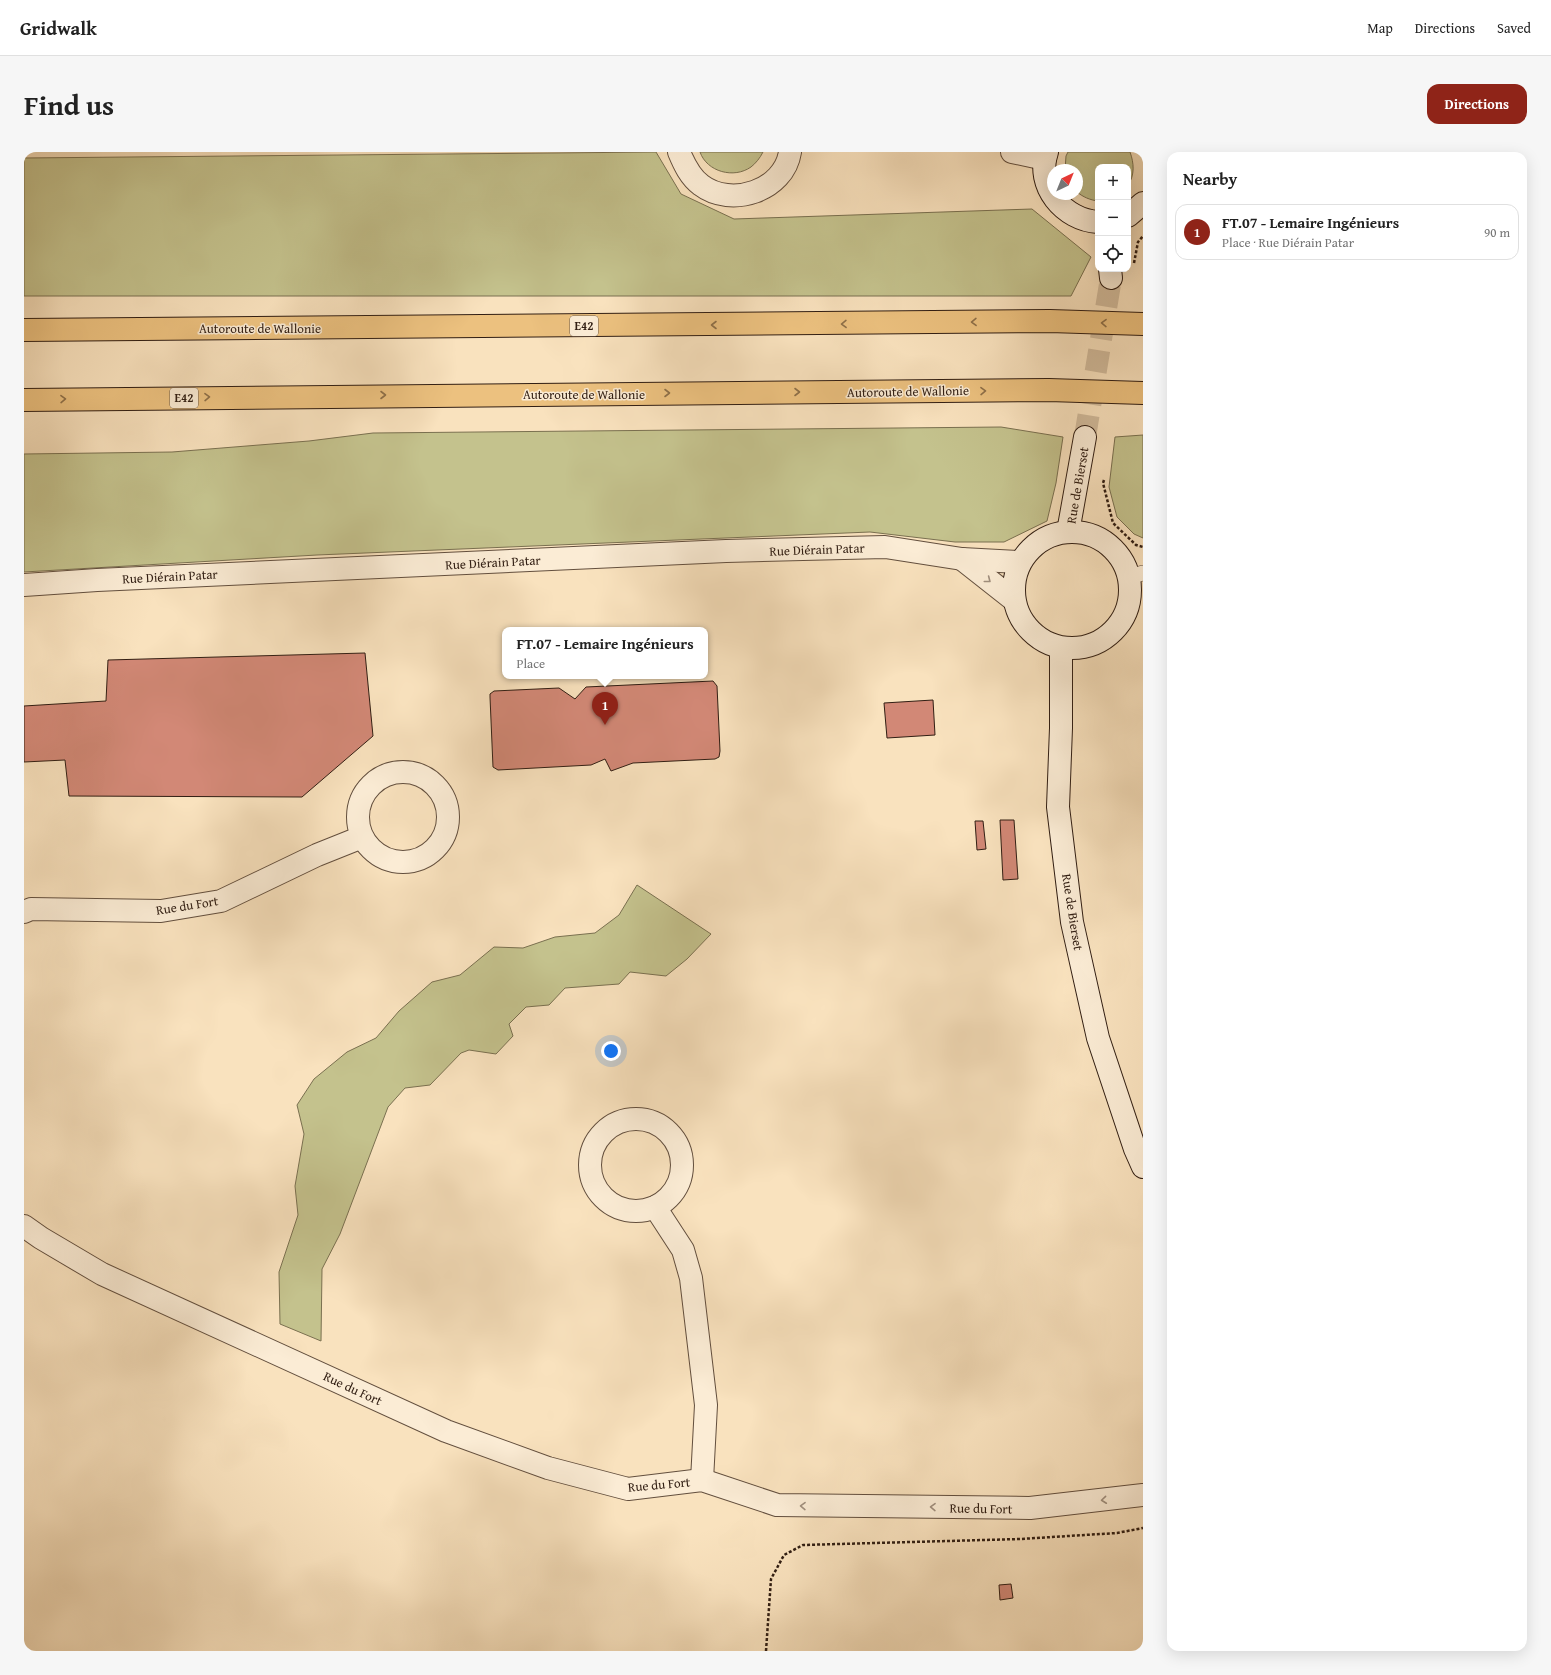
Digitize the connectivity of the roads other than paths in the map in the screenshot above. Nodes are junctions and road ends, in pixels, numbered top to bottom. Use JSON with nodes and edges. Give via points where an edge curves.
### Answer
{"nodes":[{"id":1,"x":679,"y":152,"type":"edge"},
{"id":2,"x":790,"y":152,"type":"edge"},
{"id":3,"x":1012,"y":152,"type":"edge"},
{"id":4,"x":1046,"y":155,"type":"edge"},
{"id":5,"x":1143,"y":203,"type":"edge"},
{"id":6,"x":1131,"y":213,"type":"edge"},
{"id":7,"x":1095,"y":222,"type":"edge"},
{"id":8,"x":1143,"y":324,"type":"edge"},
{"id":9,"x":24,"y":330,"type":"edge"},
{"id":10,"x":1143,"y":393,"type":"edge"},
{"id":11,"x":24,"y":400,"type":"edge"},
{"id":12,"x":1085,"y":437,"type":"tunnel mouth"},
{"id":13,"x":1068,"y":532,"type":"junction"},
{"id":14,"x":962,"y":560,"type":"junction"},
{"id":15,"x":1020,"y":562,"type":"junction"},
{"id":16,"x":1136,"y":575,"type":"edge"},
{"id":17,"x":24,"y":585,"type":"edge"},
{"id":18,"x":1014,"y":600,"type":"junction"},
{"id":19,"x":1061,"y":648,"type":"junction"},
{"id":20,"x":362,"y":837,"type":"junction"},
{"id":21,"x":24,"y":912,"type":"edge"},
{"id":22,"x":1143,"y":1167,"type":"edge"},
{"id":23,"x":655,"y":1207,"type":"junction"},
{"id":24,"x":24,"y":1226,"type":"edge"},
{"id":25,"x":702,"y":1480,"type":"junction"},
{"id":26,"x":1143,"y":1495,"type":"edge"}],
"edges":[{"from":1,"to":2,"type":"street","via":[[687,170],[701,185],[720,194],[741,196],[762,189],[778,176]]},
{"from":3,"to":4,"type":"street"},
{"from":4,"to":7,"type":"street","via":[[1046,179],[1054,198],[1068,213],[1087,222]]},
{"from":5,"to":6,"type":"street"},
{"from":8,"to":9,"type":"highway","name":"Autoroute de Wallonie","number":"E42","one_way":true,"via":[[1050,321]]},
{"from":11,"to":10,"type":"highway","name":"Autoroute de Wallonie","number":"E42","one_way":true,"via":[[1041,390]]},
{"from":12,"to":13,"type":"street","name":"Rue de Bierset"},
{"from":13,"to":15,"type":"street","name":"Rue de Bierset","via":[[1048,537],[1031,548]]},
{"from":13,"to":16,"type":"street","name":"Rue de Bierset","via":[[1088,534],[1106,544]]},
{"from":14,"to":15,"type":"street","name":"Rue Diérain Patar"},
{"from":14,"to":17,"type":"street","name":"Rue Diérain Patar","via":[[885,547],[734,551]]},
{"from":14,"to":18,"type":"street","name":"Rue Diérain Patar","one_way":true},
{"from":15,"to":18,"type":"street","name":"Rue de Bierset","via":[[1014,582]]},
{"from":16,"to":19,"type":"street","name":"Rue de Bierset","via":[[1121,622],[1105,638],[1084,648]]},
{"from":18,"to":19,"type":"street","name":"Rue de Bierset","via":[[1020,617],[1030,631],[1044,642]]},
{"from":19,"to":22,"type":"street","name":"Rue de Bierset","via":[[1058,807],[1072,922],[1098,1038]]},
{"from":20,"to":20,"type":"street","via":[[373,852],[390,861],[409,862],[427,856],[440,843],[448,825],[447,806],[439,789],[425,777],[406,772],[388,774],[371,784],[361,799],[357,818]]},
{"from":20,"to":21,"type":"street","name":"Rue du Fort","via":[[317,855],[221,901],[161,911],[31,909]]},
{"from":23,"to":23,"type":"street","via":[[671,1195],[680,1178],[682,1159],[676,1141],[662,1127],[644,1119],[625,1120],[608,1128],[595,1143],[590,1161],[592,1180],[602,1196],[617,1208],[636,1211]]},
{"from":23,"to":25,"type":"street","name":"Rue du Fort","via":[[683,1250],[691,1278],[706,1405]]},
{"from":24,"to":25,"type":"street","name":"Rue du Fort","via":[[102,1274],[446,1431],[548,1468],[628,1489]]},
{"from":26,"to":25,"type":"street","name":"Rue du Fort","one_way":true,"via":[[1030,1508],[777,1505]]}]}
